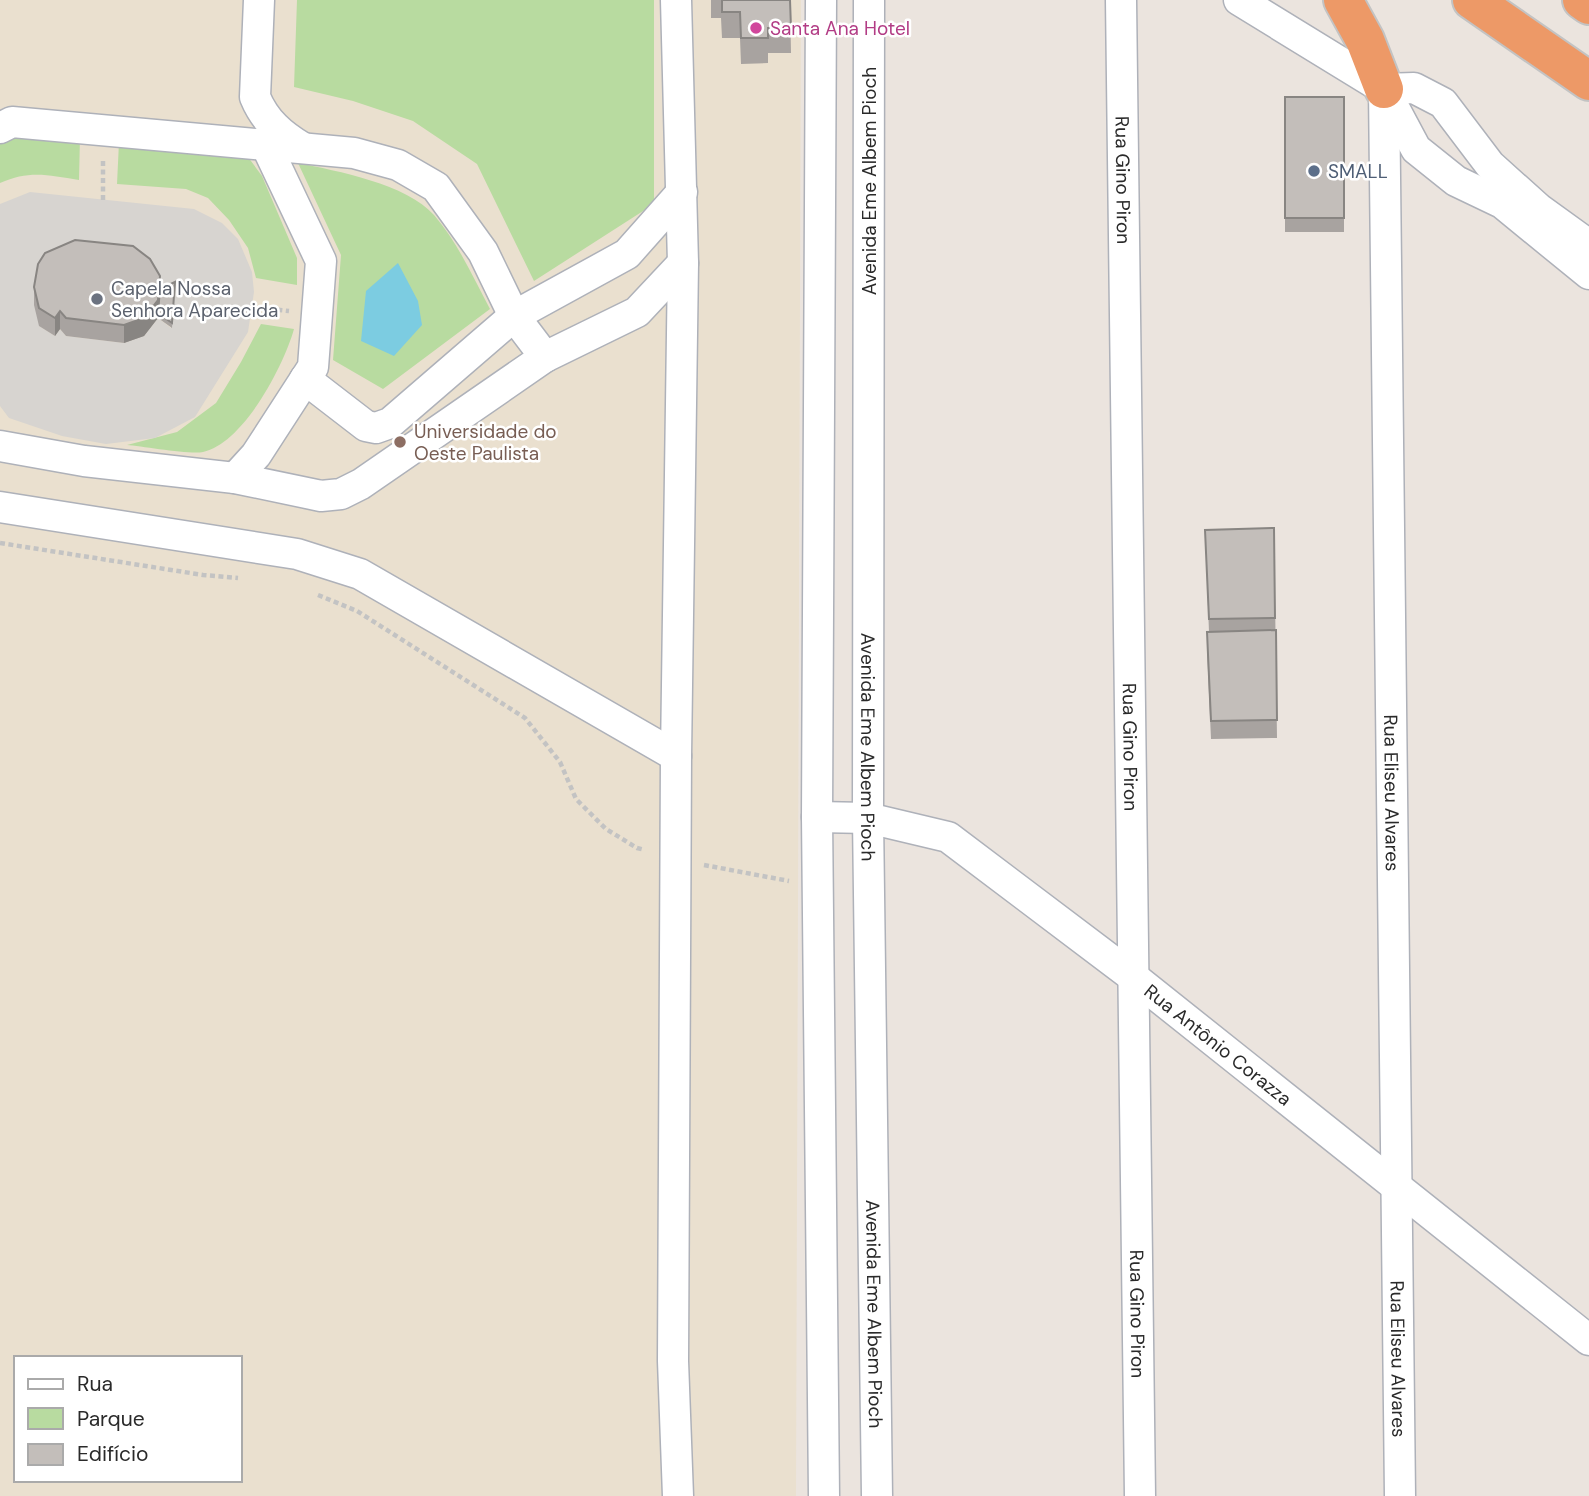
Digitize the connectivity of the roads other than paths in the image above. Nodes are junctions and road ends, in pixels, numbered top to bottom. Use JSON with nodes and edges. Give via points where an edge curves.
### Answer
{"nodes":[{"id":1,"x":259,"y":0,"type":"edge"},
{"id":2,"x":676,"y":0,"type":"edge"},
{"id":3,"x":821,"y":0,"type":"edge"},
{"id":4,"x":869,"y":0,"type":"edge"},
{"id":5,"x":1121,"y":0,"type":"edge"},
{"id":6,"x":1239,"y":0,"type":"edge"},
{"id":7,"x":1343,"y":0,"type":"edge"},
{"id":8,"x":1472,"y":0,"type":"edge"},
{"id":9,"x":1582,"y":0,"type":"edge"},
{"id":10,"x":1589,"y":5,"type":"edge"},
{"id":11,"x":1589,"y":81,"type":"edge"},
{"id":12,"x":1384,"y":89,"type":"junction"},
{"id":13,"x":0,"y":128,"type":"edge"},
{"id":14,"x":266,"y":145,"type":"junction"},
{"id":15,"x":303,"y":148,"type":"junction"},
{"id":16,"x":682,"y":192,"type":"junction"},
{"id":17,"x":1589,"y":245,"type":"edge"},
{"id":18,"x":683,"y":263,"type":"junction"},
{"id":19,"x":1589,"y":274,"type":"edge"},
{"id":20,"x":514,"y":316,"type":"junction"},
{"id":21,"x":545,"y":358,"type":"junction"},
{"id":22,"x":305,"y":379,"type":"junction"},
{"id":23,"x":0,"y":446,"type":"edge"},
{"id":24,"x":235,"y":478,"type":"junction"},
{"id":25,"x":0,"y":507,"type":"edge"},
{"id":26,"x":676,"y":756,"type":"junction"},
{"id":27,"x":817,"y":817,"type":"junction"},
{"id":28,"x":868,"y":818,"type":"junction"},
{"id":29,"x":1132,"y":976,"type":"junction"},
{"id":30,"x":1397,"y":1185,"type":"junction"},
{"id":31,"x":1589,"y":1340,"type":"edge"},
{"id":32,"x":678,"y":1496,"type":"edge"},
{"id":33,"x":824,"y":1496,"type":"edge"},
{"id":34,"x":877,"y":1496,"type":"edge"},
{"id":35,"x":1140,"y":1496,"type":"edge"},
{"id":36,"x":1400,"y":1496,"type":"edge"}],
"edges":[{"from":1,"to":15,"type":"street","via":[[255,97],[271,125]]},
{"from":2,"to":16,"type":"street"},
{"from":3,"to":27,"type":"street"},
{"from":4,"to":28,"type":"street","name":"Avenida Eme Albem Pioch"},
{"from":5,"to":29,"type":"street","name":"Rua Gino Piron"},
{"from":6,"to":12,"type":"street"},
{"from":7,"to":12,"type":"highway"},
{"from":8,"to":11,"type":"highway"},
{"from":9,"to":10,"type":"highway"},
{"from":12,"to":17,"type":"street","via":[[1414,88],[1443,103],[1490,165]]},
{"from":12,"to":19,"type":"street","via":[[1416,149],[1456,181],[1502,203]]},
{"from":12,"to":30,"type":"street","name":"Rua Eliseu Alvares"},
{"from":13,"to":14,"type":"street","via":[[12,122]]},
{"from":14,"to":15,"type":"street"},
{"from":14,"to":22,"type":"street","via":[[321,261],[313,367]]},
{"from":15,"to":20,"type":"street","via":[[354,153],[398,165],[436,187],[483,252]]},
{"from":16,"to":18,"type":"street"},
{"from":16,"to":20,"type":"street","via":[[627,254]]},
{"from":18,"to":21,"type":"street","via":[[637,312]]},
{"from":18,"to":26,"type":"street"},
{"from":20,"to":21,"type":"street"},
{"from":20,"to":22,"type":"street","via":[[390,423],[376,428],[366,426]]},
{"from":21,"to":24,"type":"street","via":[[341,494],[321,496]]},
{"from":22,"to":24,"type":"street","via":[[256,455]]},
{"from":23,"to":24,"type":"street","via":[[84,461]]},
{"from":25,"to":26,"type":"street","via":[[297,555],[360,575]]},
{"from":26,"to":32,"type":"street","via":[[673,1361]]},
{"from":27,"to":28,"type":"street","name":"Rua Antônio Corazza"},
{"from":27,"to":33,"type":"street"},
{"from":28,"to":29,"type":"street","name":"Rua Antônio Corazza","via":[[948,836]]},
{"from":28,"to":34,"type":"street","name":"Avenida Eme Albem Pioch"},
{"from":29,"to":30,"type":"street","name":"Rua Antônio Corazza"},
{"from":29,"to":35,"type":"street","name":"Rua Gino Piron"},
{"from":30,"to":31,"type":"street","name":"Rua Antônio Corazza"},
{"from":30,"to":36,"type":"street","name":"Rua Eliseu Alvares"}]}
